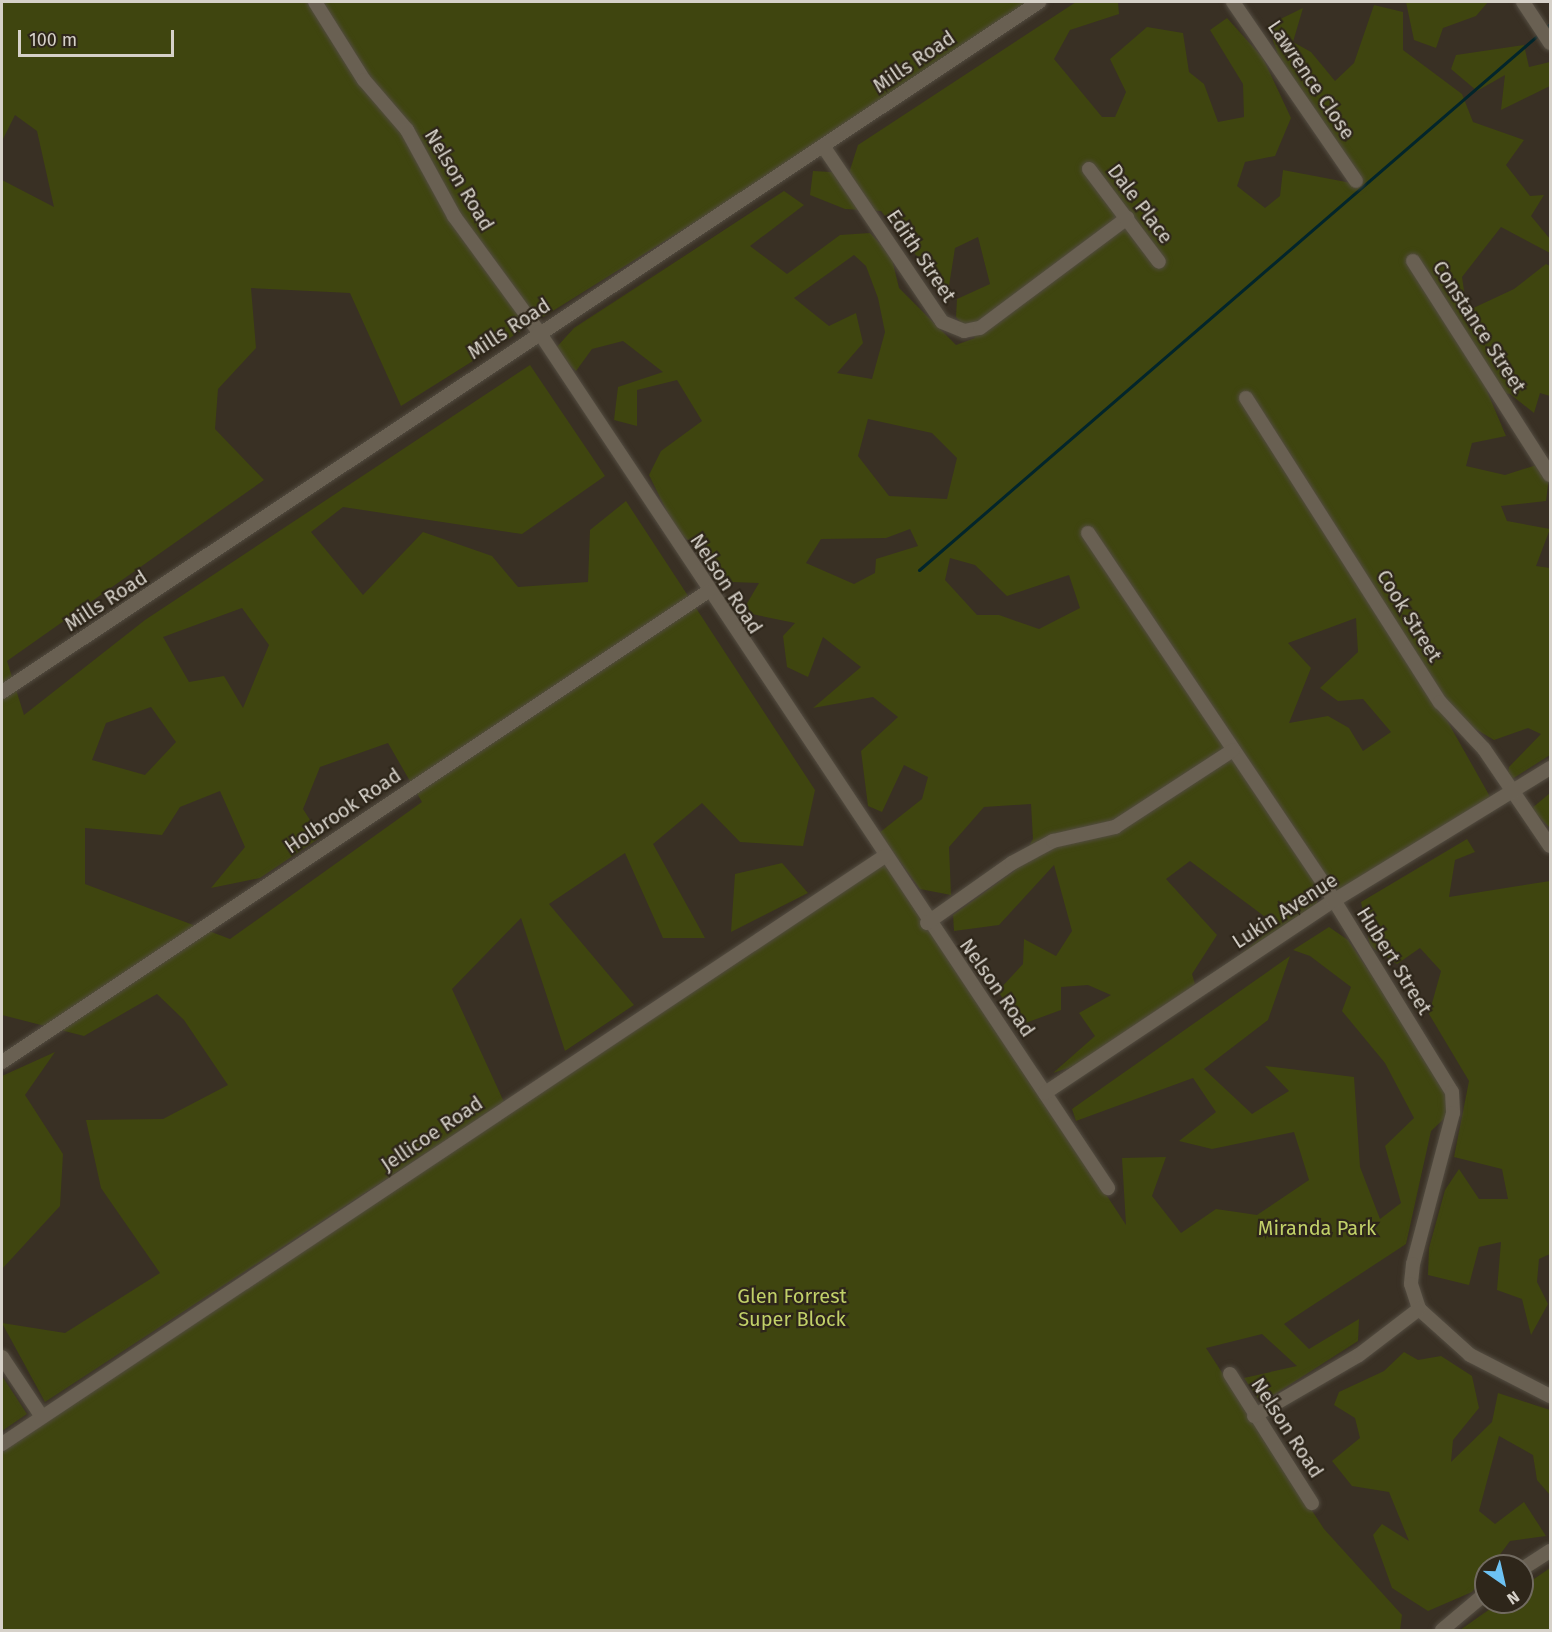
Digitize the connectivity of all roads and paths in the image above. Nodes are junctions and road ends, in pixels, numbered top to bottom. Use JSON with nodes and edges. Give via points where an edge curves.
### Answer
{"nodes":[{"id":1,"x":315,"y":2,"type":"edge"},
{"id":2,"x":1040,"y":2,"type":"edge"},
{"id":3,"x":1233,"y":2,"type":"edge"},
{"id":4,"x":1523,"y":2,"type":"edge"},
{"id":5,"x":1551,"y":43,"type":"edge"},
{"id":6,"x":823,"y":146,"type":"junction"},
{"id":7,"x":1089,"y":169,"type":"dead end"},
{"id":8,"x":1356,"y":181,"type":"dead end"},
{"id":9,"x":1127,"y":218,"type":"junction"},
{"id":10,"x":1413,"y":261,"type":"dead end"},
{"id":11,"x":1159,"y":262,"type":"dead end"},
{"id":12,"x":539,"y":332,"type":"junction"},
{"id":13,"x":1246,"y":398,"type":"dead end"},
{"id":14,"x":1551,"y":475,"type":"edge"},
{"id":15,"x":1088,"y":533,"type":"dead end"},
{"id":16,"x":707,"y":592,"type":"junction"},
{"id":17,"x":2,"y":692,"type":"edge"},
{"id":18,"x":1233,"y":750,"type":"junction"},
{"id":19,"x":1551,"y":768,"type":"edge"},
{"id":20,"x":1516,"y":792,"type":"junction"},
{"id":21,"x":1551,"y":846,"type":"edge"},
{"id":22,"x":885,"y":856,"type":"junction"},
{"id":23,"x":1333,"y":901,"type":"junction"},
{"id":24,"x":927,"y":923,"type":"junction"},
{"id":25,"x":2,"y":1062,"type":"edge"},
{"id":26,"x":1045,"y":1093,"type":"junction"},
{"id":27,"x":1108,"y":1188,"type":"dead end"},
{"id":28,"x":1419,"y":1309,"type":"junction"},
{"id":29,"x":2,"y":1357,"type":"edge"},
{"id":30,"x":1230,"y":1374,"type":"dead end"},
{"id":31,"x":1551,"y":1396,"type":"edge"},
{"id":32,"x":1254,"y":1416,"type":"junction"},
{"id":33,"x":42,"y":1417,"type":"junction"},
{"id":34,"x":2,"y":1444,"type":"edge"},
{"id":35,"x":1312,"y":1503,"type":"dead end"},
{"id":36,"x":1551,"y":1551,"type":"edge"},
{"id":37,"x":1534,"y":1562,"type":"edge"},
{"id":38,"x":1474,"y":1603,"type":"edge"},
{"id":39,"x":1442,"y":1630,"type":"edge"}],
"edges":[{"from":1,"to":12,"type":"street","name":"Nelson Road","via":[[363,80],[406,130],[454,216]]},
{"from":2,"to":6,"type":"street","name":"Mills Road"},
{"from":3,"to":8,"type":"street","name":"Lawrence Close"},
{"from":4,"to":5,"type":"street"},
{"from":6,"to":9,"type":"street","name":"Edith Street","via":[[942,322],[964,331],[980,328]]},
{"from":6,"to":12,"type":"street","name":"Mills Road"},
{"from":7,"to":9,"type":"street","name":"Dale Place"},
{"from":9,"to":11,"type":"street","name":"Dale Place"},
{"from":10,"to":14,"type":"street","name":"Constance Street"},
{"from":12,"to":16,"type":"street","name":"Nelson Road"},
{"from":12,"to":17,"type":"street","name":"Mills Road"},
{"from":13,"to":20,"type":"street","name":"Cook Street","via":[[1440,702]]},
{"from":15,"to":18,"type":"street","name":"Hubert Street"},
{"from":16,"to":22,"type":"street","name":"Nelson Road"},
{"from":16,"to":25,"type":"street","name":"Holbrook Road"},
{"from":18,"to":23,"type":"street","name":"Hubert Street"},
{"from":18,"to":24,"type":"street","via":[[1114,827],[1053,841],[1012,863]]},
{"from":19,"to":20,"type":"street","name":"Lukin Avenue"},
{"from":20,"to":21,"type":"street","name":"Cook Street"},
{"from":20,"to":23,"type":"street","name":"Lukin Avenue"},
{"from":22,"to":24,"type":"street","name":"Nelson Road"},
{"from":22,"to":33,"type":"street","name":"Jellicoe Road"},
{"from":23,"to":26,"type":"street","name":"Lukin Avenue"},
{"from":23,"to":28,"type":"street","name":"Hubert Street","via":[[1452,1092],[1453,1113],[1413,1264],[1411,1284]]},
{"from":24,"to":26,"type":"street","name":"Nelson Road"},
{"from":26,"to":27,"type":"street","name":"Nelson Road"},
{"from":28,"to":31,"type":"street","via":[[1470,1355]]},
{"from":28,"to":32,"type":"street","via":[[1359,1355]]},
{"from":29,"to":33,"type":"street"},
{"from":30,"to":32,"type":"street","name":"Nelson Road"},
{"from":32,"to":35,"type":"street","name":"Nelson Road"},
{"from":33,"to":34,"type":"street","name":"Jellicoe Road"},
{"from":36,"to":37,"type":"street"},
{"from":38,"to":39,"type":"street"}]}
